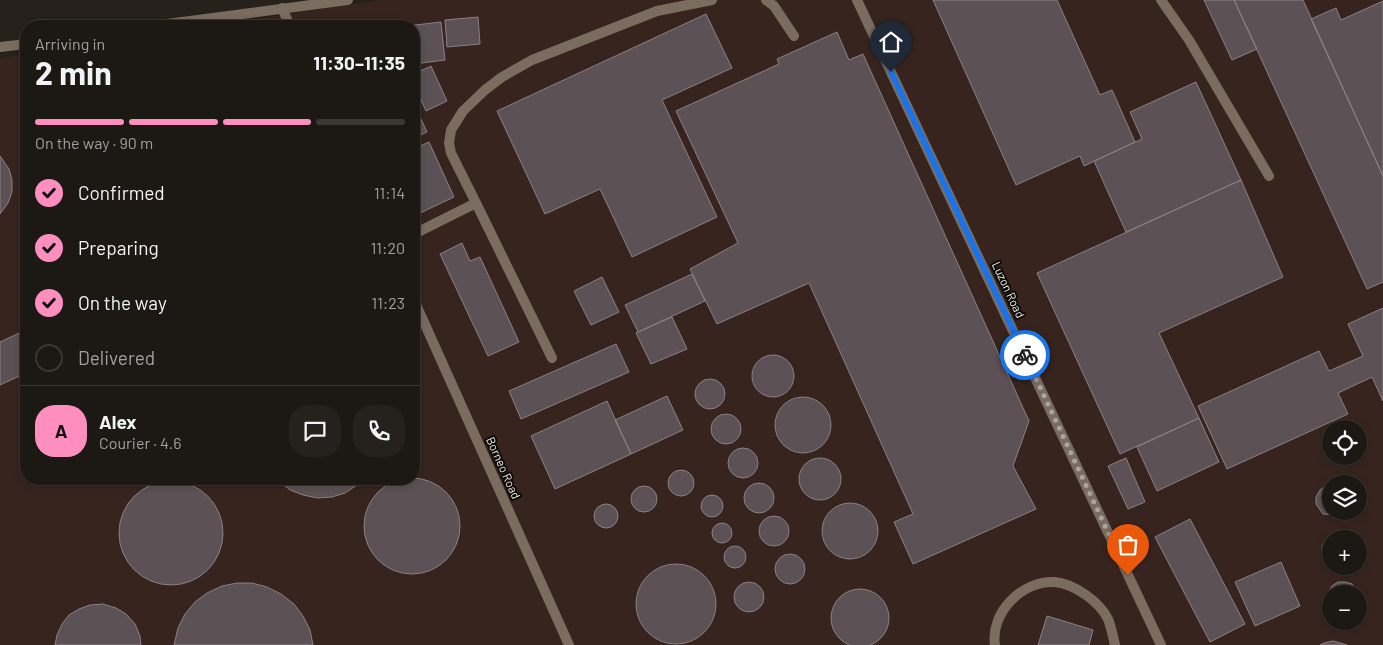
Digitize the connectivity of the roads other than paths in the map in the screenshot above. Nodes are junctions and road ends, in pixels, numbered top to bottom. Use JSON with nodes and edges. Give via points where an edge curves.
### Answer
{"nodes":[{"id":1,"x":348,"y":0,"type":"edge"},
{"id":2,"x":712,"y":0,"type":"edge"},
{"id":3,"x":766,"y":0,"type":"edge"},
{"id":4,"x":857,"y":0,"type":"edge"},
{"id":5,"x":1161,"y":0,"type":"edge"},
{"id":6,"x":282,"y":8,"type":"junction"},
{"id":7,"x":195,"y":20,"type":"edge"},
{"id":8,"x":287,"y":20,"type":"edge"},
{"id":9,"x":794,"y":36,"type":"dead end"},
{"id":10,"x":20,"y":45,"type":"edge"},
{"id":11,"x":0,"y":47,"type":"edge"},
{"id":12,"x":1269,"y":176,"type":"dead end"},
{"id":13,"x":476,"y":203,"type":"junction"},
{"id":14,"x":420,"y":231,"type":"edge"},
{"id":15,"x":420,"y":313,"type":"edge"},
{"id":16,"x":552,"y":358,"type":"dead end"},
{"id":17,"x":569,"y":645,"type":"edge"},
{"id":18,"x":995,"y":645,"type":"edge"},
{"id":19,"x":1115,"y":645,"type":"edge"},
{"id":20,"x":1161,"y":645,"type":"edge"}],
"edges":[{"from":1,"to":6,"type":"street"},
{"from":2,"to":13,"type":"street","via":[[657,12],[532,60],[485,90],[463,112],[451,130],[449,143]]},
{"from":3,"to":9,"type":"street","via":[[774,6]]},
{"from":4,"to":20,"type":"street","name":"Luzon Road"},
{"from":5,"to":12,"type":"street","via":[[1189,40]]},
{"from":6,"to":7,"type":"street"},
{"from":6,"to":8,"type":"street"},
{"from":10,"to":11,"type":"street"},
{"from":13,"to":14,"type":"street"},
{"from":13,"to":16,"type":"street"},
{"from":15,"to":17,"type":"street","name":"Borneo Road"},
{"from":18,"to":19,"type":"street","via":[[997,622],[1006,606],[1036,584],[1055,582],[1074,588],[1096,604],[1108,619]]}]}
